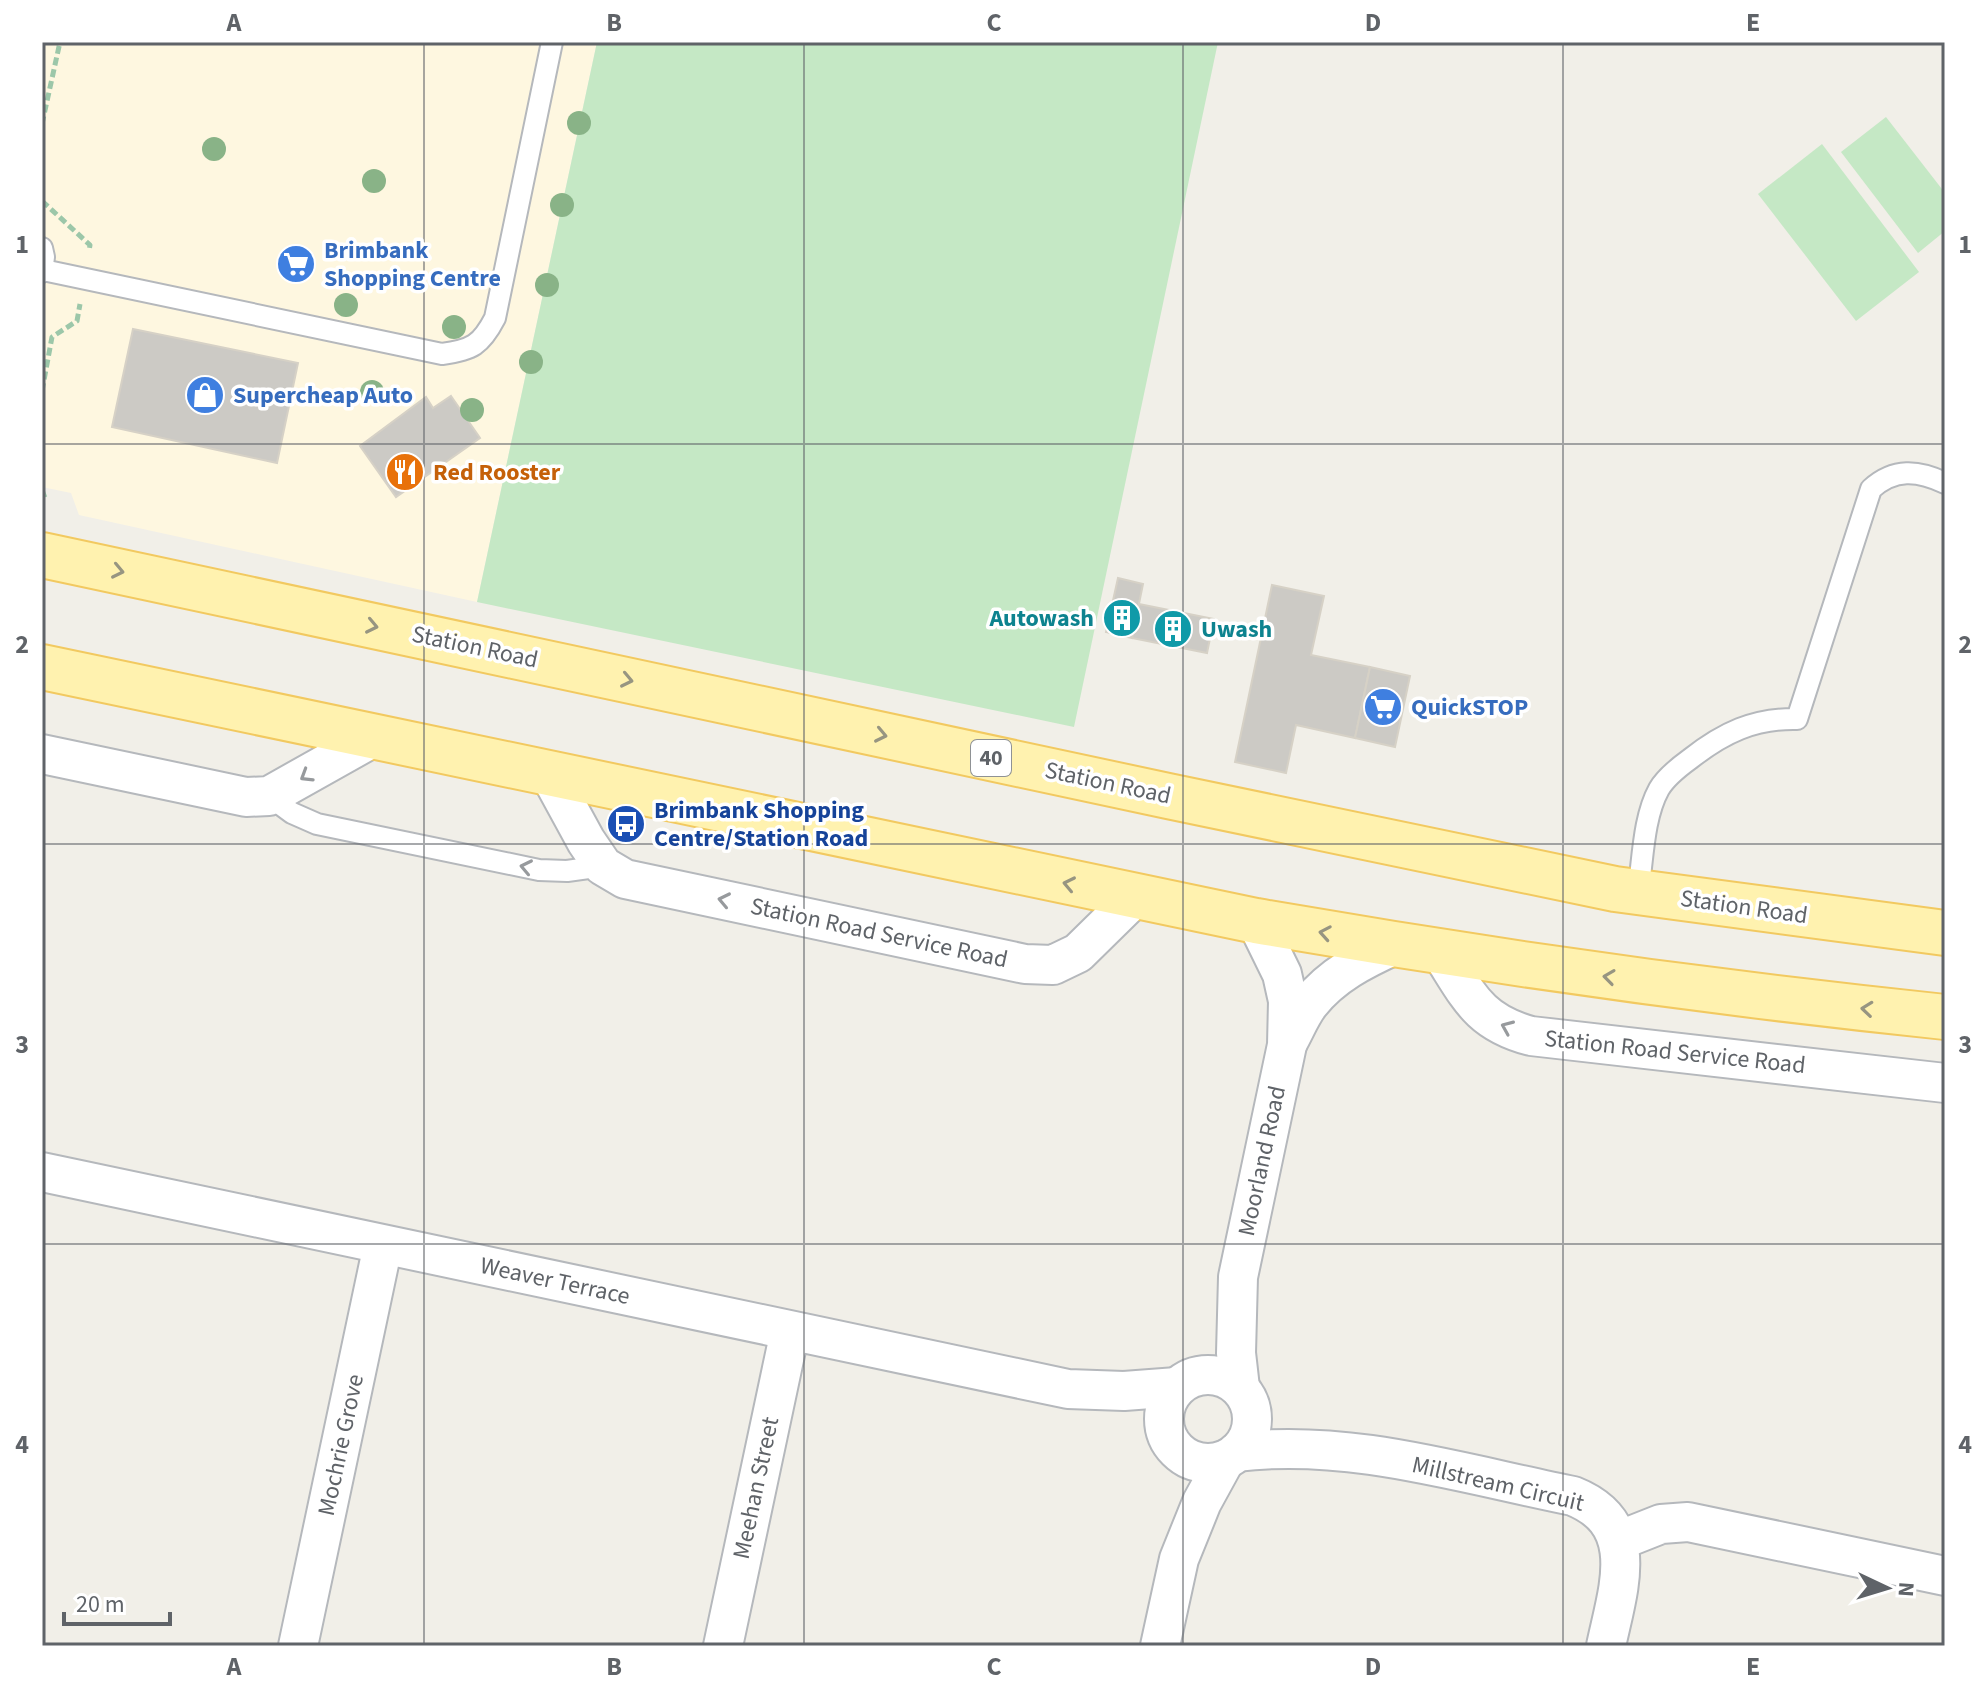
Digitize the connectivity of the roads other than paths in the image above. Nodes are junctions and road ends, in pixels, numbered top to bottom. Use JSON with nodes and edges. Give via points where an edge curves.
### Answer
{"nodes":[{"id":1,"x":552,"y":42,"type":"edge"},
{"id":2,"x":42,"y":248,"type":"edge"},
{"id":3,"x":42,"y":271,"type":"edge"},
{"id":4,"x":1945,"y":483,"type":"edge"},
{"id":5,"x":50,"y":549,"type":"edge"},
{"id":6,"x":42,"y":667,"type":"edge"},
{"id":7,"x":374,"y":737,"type":"junction"},
{"id":8,"x":42,"y":754,"type":"edge"},
{"id":9,"x":550,"y":775,"type":"junction"},
{"id":10,"x":269,"y":796,"type":"junction"},
{"id":11,"x":603,"y":866,"type":"junction"},
{"id":12,"x":1638,"y":892,"type":"junction"},
{"id":13,"x":1134,"y":898,"type":"junction"},
{"id":14,"x":1256,"y":921,"type":"junction"},
{"id":15,"x":1945,"y":933,"type":"edge"},
{"id":16,"x":1395,"y":945,"type":"junction"},
{"id":17,"x":1441,"y":953,"type":"junction"},
{"id":18,"x":1945,"y":1017,"type":"edge"},
{"id":19,"x":1287,"y":1045,"type":"junction"},
{"id":20,"x":1945,"y":1083,"type":"edge"},
{"id":21,"x":42,"y":1172,"type":"edge"},
{"id":22,"x":383,"y":1245,"type":"junction"},
{"id":23,"x":1238,"y":1277,"type":"junction"},
{"id":24,"x":790,"y":1331,"type":"junction"},
{"id":25,"x":1183,"y":1383,"type":"junction"},
{"id":26,"x":1068,"y":1389,"type":"junction"},
{"id":27,"x":1244,"y":1394,"type":"junction"},
{"id":28,"x":1172,"y":1443,"type":"junction"},
{"id":29,"x":1350,"y":1451,"type":"junction"},
{"id":30,"x":1231,"y":1456,"type":"junction"},
{"id":31,"x":1618,"y":1541,"type":"junction"},
{"id":32,"x":1179,"y":1559,"type":"junction"},
{"id":33,"x":1945,"y":1576,"type":"edge"},
{"id":34,"x":298,"y":1646,"type":"edge"},
{"id":35,"x":723,"y":1646,"type":"edge"},
{"id":36,"x":1160,"y":1646,"type":"edge"},
{"id":37,"x":1606,"y":1646,"type":"edge"}],
"edges":[{"from":1,"to":3,"type":"lane","via":[[495,318],[483,340],[463,351],[442,354]]},
{"from":2,"to":3,"type":"lane"},
{"from":4,"to":12,"type":"lane","via":[[1900,473],[1884,477],[1871,489],[1797,719],[1749,724],[1716,739],[1660,787]]},
{"from":5,"to":12,"type":"main road","name":"Station Road","number":"40","one_way":true,"via":[[1168,796]]},
{"from":6,"to":7,"type":"main road"},
{"from":7,"to":9,"type":"main road"},
{"from":7,"to":10,"type":"street","one_way":true},
{"from":8,"to":10,"type":"street","via":[[246,797]]},
{"from":9,"to":11,"type":"street"},
{"from":13,"to":9,"type":"main road","one_way":true},
{"from":11,"to":10,"type":"lane","one_way":true,"via":[[539,870],[317,824]]},
{"from":13,"to":11,"type":"street","name":"Station Road Service Road","one_way":true,"via":[[1078,953],[1053,965],[1025,964],[625,879]]},
{"from":12,"to":15,"type":"main road","name":"Station Road","number":"40"},
{"from":13,"to":14,"type":"main road"},
{"from":16,"to":14,"type":"main road","one_way":true},
{"from":14,"to":19,"type":"street","name":"Moorland Road","via":[[1282,974],[1288,1001]]},
{"from":16,"to":17,"type":"main road"},
{"from":16,"to":19,"type":"street","name":"Moorland Road","via":[[1337,977],[1310,1003]]},
{"from":18,"to":17,"type":"main road","one_way":true,"via":[[1708,991]]},
{"from":20,"to":17,"type":"street","name":"Station Road Service Road","one_way":true,"via":[[1507,1030],[1475,1005]]},
{"from":19,"to":23,"type":"street","name":"Moorland Road"},
{"from":21,"to":22,"type":"street","name":"Weaver Terrace"},
{"from":22,"to":24,"type":"street","name":"Weaver Terrace"},
{"from":22,"to":34,"type":"street","name":"Mochrie Grove"},
{"from":23,"to":25,"type":"street","name":"Moorland Road","via":[[1208,1346]]},
{"from":23,"to":27,"type":"street","name":"Moorland Road","via":[[1236,1353]]},
{"from":24,"to":26,"type":"street","name":"Weaver Terrace"},
{"from":24,"to":35,"type":"street","name":"Meehan Street"},
{"from":25,"to":26,"type":"street","name":"Weaver Terrace","via":[[1124,1391]]},
{"from":25,"to":27,"type":"street","via":[[1216,1375]]},
{"from":25,"to":28,"type":"street","via":[[1164,1410]]},
{"from":26,"to":28,"type":"street","name":"Weaver Terrace","via":[[1123,1413]]},
{"from":27,"to":29,"type":"street","name":"Millstream Circuit","via":[[1289,1426]]},
{"from":27,"to":30,"type":"street","via":[[1251,1428]]},
{"from":28,"to":30,"type":"street","via":[[1199,1462]]},
{"from":28,"to":32,"type":"street","via":[[1180,1487]]},
{"from":29,"to":30,"type":"street","name":"Millstream Circuit","via":[[1278,1447]]},
{"from":29,"to":31,"type":"street","name":"Millstream Circuit","via":[[1573,1496],[1606,1515]]},
{"from":30,"to":32,"type":"street","via":[[1202,1502]]},
{"from":31,"to":33,"type":"street","via":[[1661,1524],[1688,1522]]},
{"from":31,"to":37,"type":"street","via":[[1620,1579]]},
{"from":32,"to":36,"type":"street"}]}
